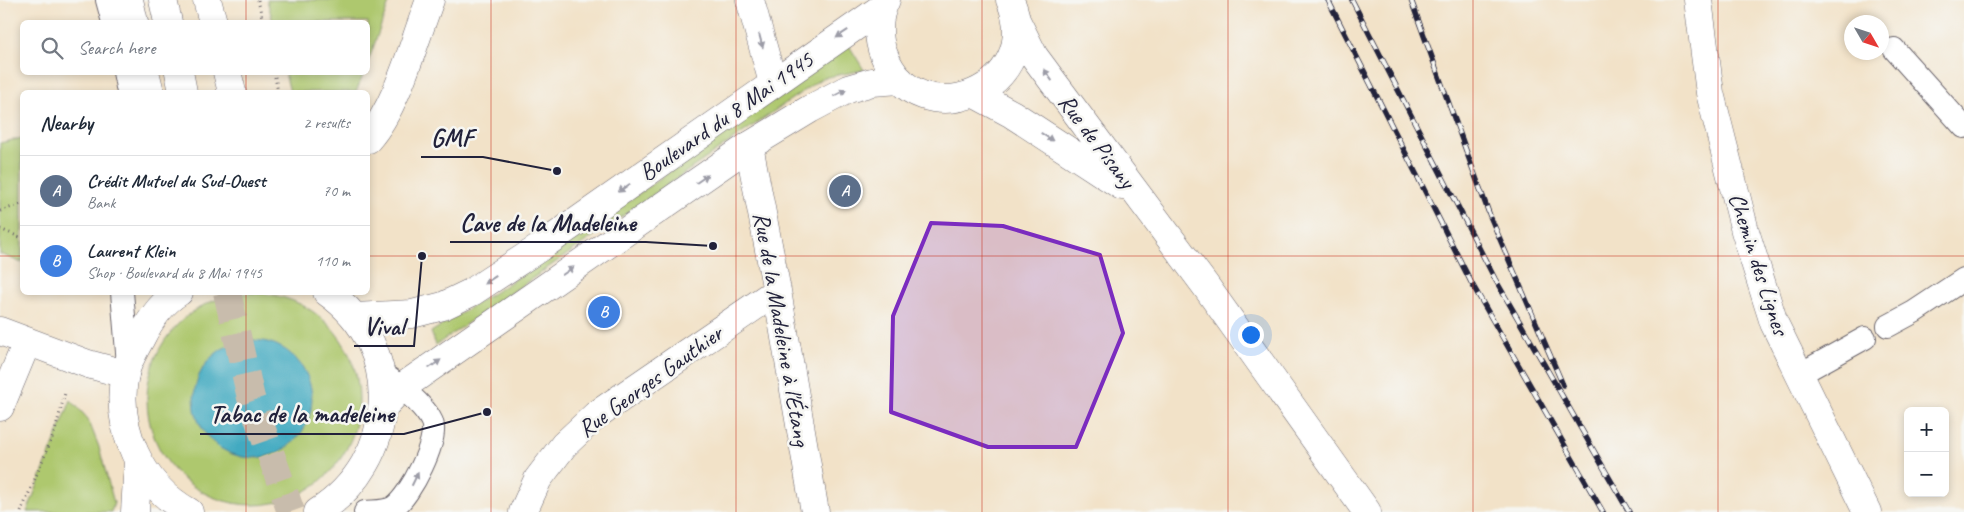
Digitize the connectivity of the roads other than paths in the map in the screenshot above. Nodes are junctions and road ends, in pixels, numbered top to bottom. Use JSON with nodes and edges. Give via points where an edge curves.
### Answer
{"nodes":[{"id":1,"x":108,"y":0,"type":"edge"},
{"id":2,"x":128,"y":0,"type":"edge"},
{"id":3,"x":163,"y":0,"type":"edge"},
{"id":4,"x":207,"y":0,"type":"edge"},
{"id":5,"x":218,"y":0,"type":"edge"},
{"id":6,"x":430,"y":0,"type":"edge"},
{"id":7,"x":750,"y":0,"type":"edge"},
{"id":8,"x":1698,"y":0,"type":"edge"},
{"id":9,"x":885,"y":3,"type":"edge"},
{"id":10,"x":1012,"y":5,"type":"edge"},
{"id":11,"x":113,"y":20,"type":"edge"},
{"id":12,"x":133,"y":20,"type":"edge"},
{"id":13,"x":168,"y":20,"type":"edge"},
{"id":14,"x":212,"y":20,"type":"edge"},
{"id":15,"x":221,"y":20,"type":"edge"},
{"id":16,"x":1894,"y":49,"type":"dead end"},
{"id":17,"x":125,"y":75,"type":"edge"},
{"id":18,"x":147,"y":75,"type":"edge"},
{"id":19,"x":180,"y":75,"type":"edge"},
{"id":20,"x":900,"y":80,"type":"junction"},
{"id":21,"x":773,"y":83,"type":"junction"},
{"id":22,"x":128,"y":90,"type":"edge"},
{"id":23,"x":150,"y":90,"type":"edge"},
{"id":24,"x":183,"y":90,"type":"edge"},
{"id":25,"x":975,"y":94,"type":"junction"},
{"id":26,"x":1964,"y":127,"type":"edge"},
{"id":27,"x":370,"y":137,"type":"edge"},
{"id":28,"x":749,"y":146,"type":"junction"},
{"id":29,"x":1140,"y":198,"type":"junction"},
{"id":30,"x":1964,"y":279,"type":"edge"},
{"id":31,"x":777,"y":291,"type":"junction"},
{"id":32,"x":122,"y":295,"type":"edge"},
{"id":33,"x":173,"y":295,"type":"edge"},
{"id":34,"x":330,"y":295,"type":"edge"},
{"id":35,"x":154,"y":305,"type":"edge"},
{"id":36,"x":355,"y":317,"type":"junction"},
{"id":37,"x":1888,"y":326,"type":"dead end"},
{"id":38,"x":0,"y":331,"type":"edge"},
{"id":39,"x":1866,"y":338,"type":"dead end"},
{"id":40,"x":27,"y":342,"type":"junction"},
{"id":41,"x":126,"y":369,"type":"junction"},
{"id":42,"x":1800,"y":374,"type":"junction"},
{"id":43,"x":392,"y":397,"type":"junction"},
{"id":44,"x":0,"y":407,"type":"edge"},
{"id":45,"x":138,"y":461,"type":"junction"},
{"id":46,"x":345,"y":501,"type":"edge"},
{"id":47,"x":135,"y":512,"type":"edge"},
{"id":48,"x":189,"y":512,"type":"edge"},
{"id":49,"x":319,"y":512,"type":"edge"},
{"id":50,"x":326,"y":512,"type":"edge"},
{"id":51,"x":365,"y":512,"type":"edge"},
{"id":52,"x":523,"y":512,"type":"edge"},
{"id":53,"x":815,"y":512,"type":"edge"},
{"id":54,"x":1367,"y":512,"type":"edge"},
{"id":55,"x":1867,"y":512,"type":"edge"}],
"edges":[{"from":1,"to":11,"type":"lane"},
{"from":2,"to":12,"type":"street"},
{"from":3,"to":13,"type":"street"},
{"from":4,"to":14,"type":"street"},
{"from":5,"to":15,"type":"lane"},
{"from":6,"to":27,"type":"street","via":[[391,102]]},
{"from":7,"to":21,"type":"street","one_way":true},
{"from":8,"to":42,"type":"street","name":"Chemin des Lignes","via":[[1710,93],[1746,230],[1774,323]]},
{"from":9,"to":20,"type":"street","via":[[879,26],[880,46]]},
{"from":9,"to":21,"type":"street","name":"Boulevard du 8 Mai 1945","one_way":true},
{"from":10,"to":25,"type":"street","via":[[1017,42],[1009,62],[995,81]]},
{"from":29,"to":10,"type":"street","name":"Rue de Pisany","one_way":true,"via":[[1034,56]]},
{"from":16,"to":26,"type":"lane"},
{"from":17,"to":22,"type":"lane"},
{"from":18,"to":23,"type":"street"},
{"from":19,"to":24,"type":"street"},
{"from":20,"to":25,"type":"street","via":[[917,92],[935,98],[956,99]]},
{"from":28,"to":20,"type":"street","name":"Boulevard du 8 Mai 1945","one_way":true,"via":[[848,89],[872,82]]},
{"from":21,"to":36,"type":"street","name":"Boulevard du 8 Mai 1945","one_way":true,"via":[[472,292],[443,306],[412,314]]},
{"from":25,"to":29,"type":"street","name":"Rue de Pisany","one_way":true,"via":[[1012,114]]},
{"from":28,"to":31,"type":"street","name":"Rue de la Madeleine à l'Étang"},
{"from":43,"to":28,"type":"street","name":"Boulevard du 8 Mai 1945","one_way":true},
{"from":29,"to":54,"type":"street"},
{"from":30,"to":37,"type":"lane"},
{"from":31,"to":52,"type":"street","name":"Rue Georges Gauthier","via":[[596,415],[564,445],[538,479]]},
{"from":31,"to":53,"type":"street","name":"Rue de la Madeleine à l'Étang"},
{"from":32,"to":41,"type":"lane"},
{"from":33,"to":35,"type":"street"},
{"from":34,"to":36,"type":"street"},
{"from":35,"to":41,"type":"street"},
{"from":36,"to":43,"type":"street","via":[[374,351]]},
{"from":38,"to":40,"type":"street"},
{"from":39,"to":42,"type":"lane"},
{"from":40,"to":41,"type":"street"},
{"from":40,"to":44,"type":"street"},
{"from":41,"to":45,"type":"street","via":[[123,403],[127,432]]},
{"from":42,"to":55,"type":"street","name":"Chemin des Lignes"},
{"from":43,"to":46,"type":"street","via":[[370,457]]},
{"from":51,"to":43,"type":"lane","one_way":true,"via":[[385,511],[404,499],[434,432],[426,412]]},
{"from":45,"to":47,"type":"street"},
{"from":45,"to":48,"type":"street","via":[[153,483]]},
{"from":46,"to":49,"type":"street"},
{"from":49,"to":50,"type":"lane"}]}
